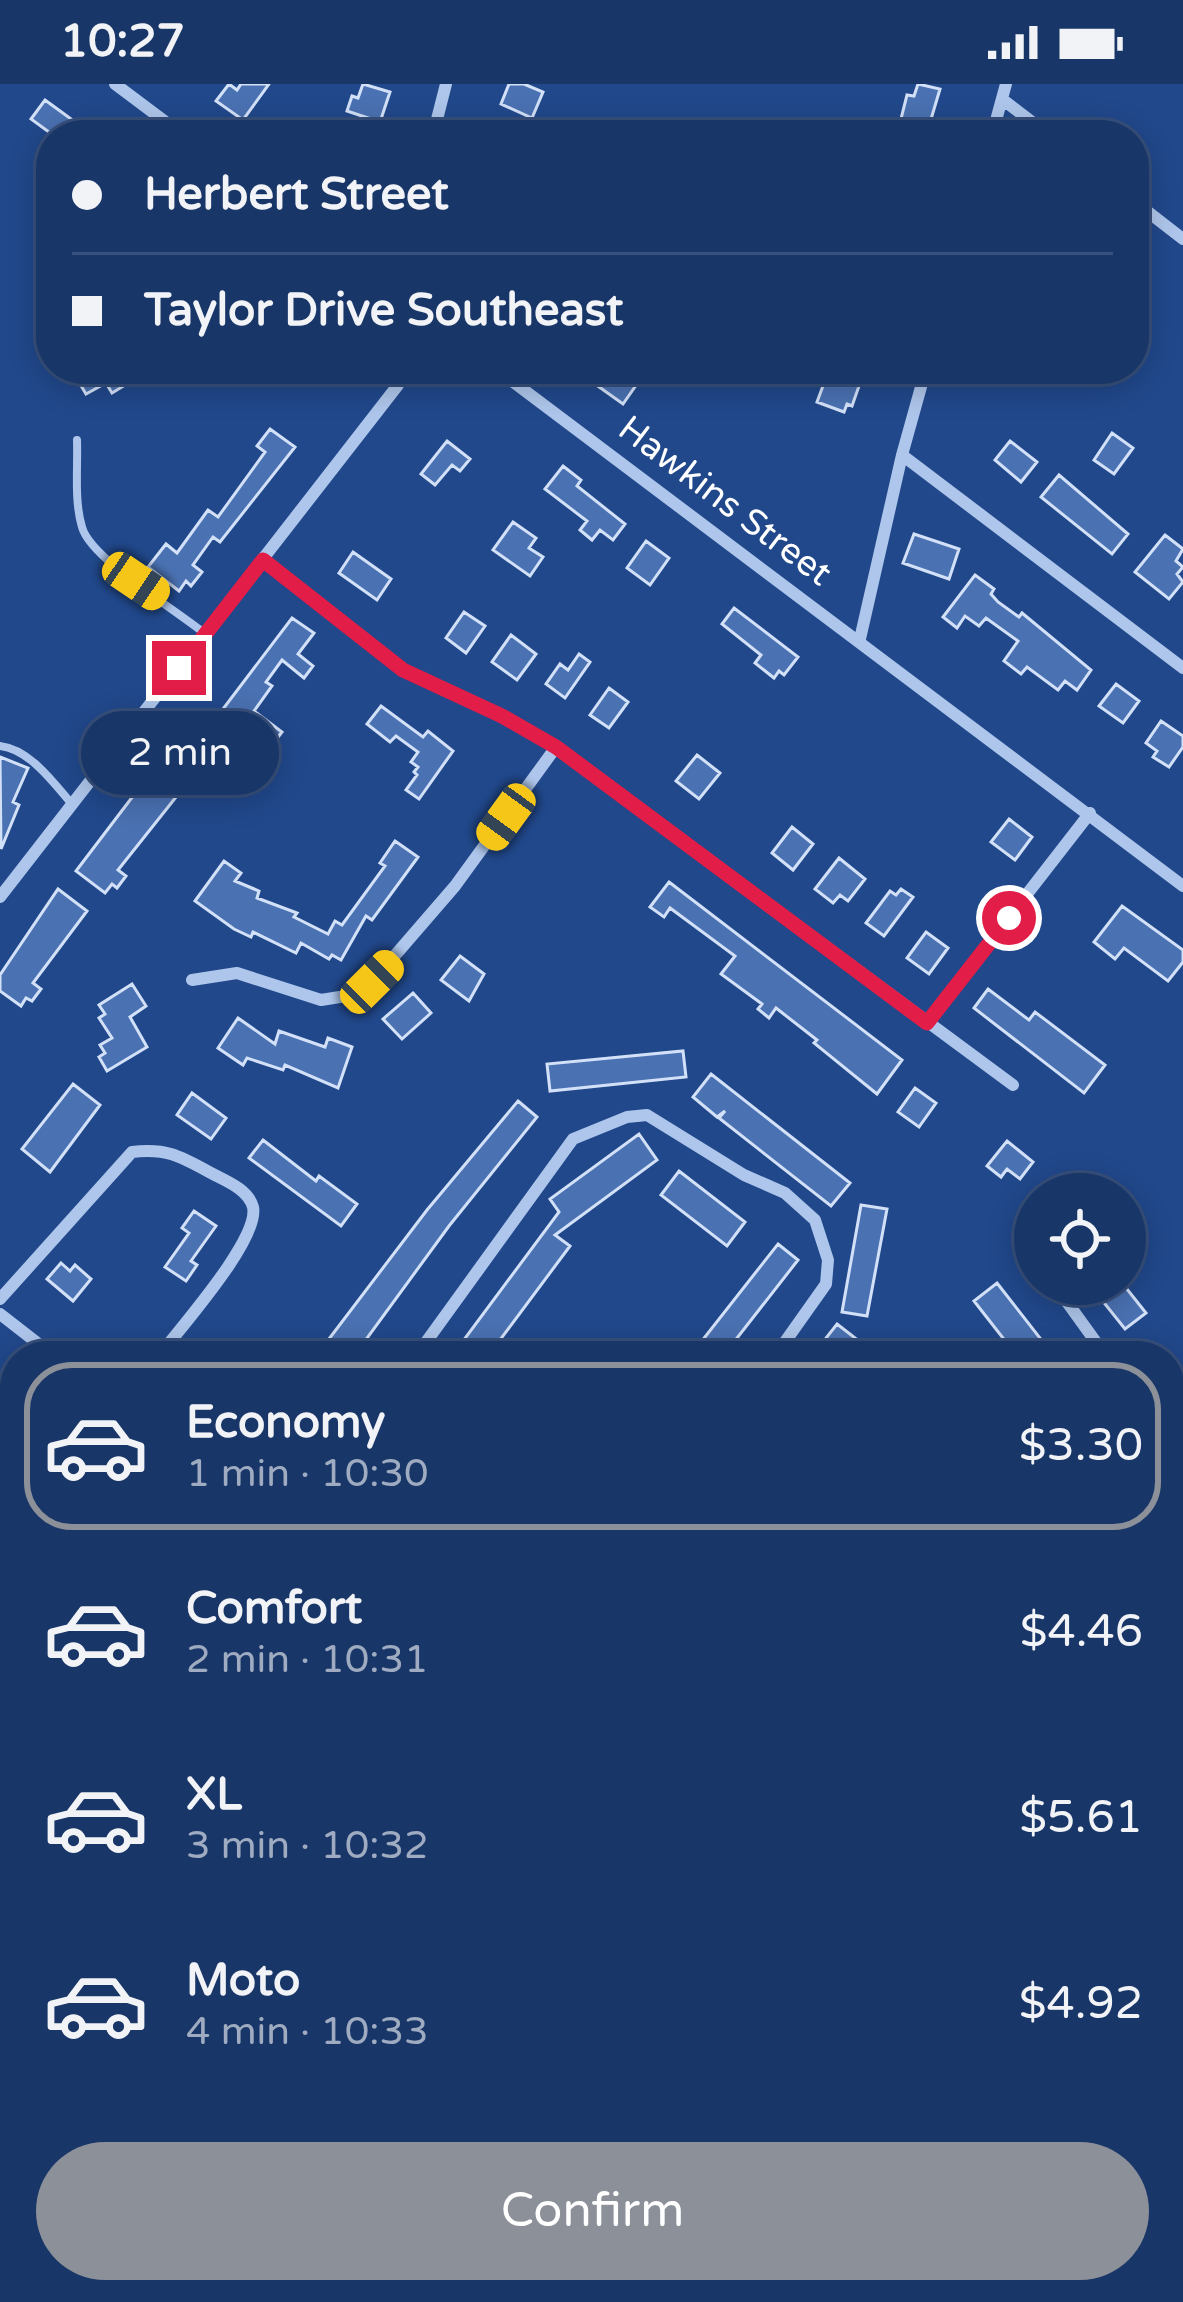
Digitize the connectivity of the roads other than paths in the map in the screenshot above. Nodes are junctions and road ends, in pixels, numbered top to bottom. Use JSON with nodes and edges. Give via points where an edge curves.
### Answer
{"nodes":[{"id":1,"x":115,"y":84,"type":"edge"},
{"id":2,"x":446,"y":84,"type":"edge"},
{"id":3,"x":1006,"y":84,"type":"edge"},
{"id":4,"x":1002,"y":99,"type":"junction"},
{"id":5,"x":163,"y":120,"type":"edge"},
{"id":6,"x":437,"y":120,"type":"edge"},
{"id":7,"x":996,"y":120,"type":"edge"},
{"id":8,"x":1029,"y":120,"type":"edge"},
{"id":9,"x":1149,"y":212,"type":"edge"},
{"id":10,"x":1183,"y":238,"type":"edge"},
{"id":11,"x":398,"y":384,"type":"edge"},
{"id":12,"x":516,"y":384,"type":"edge"},
{"id":13,"x":922,"y":384,"type":"edge"},
{"id":14,"x":77,"y":440,"type":"dead end"},
{"id":15,"x":902,"y":454,"type":"junction"},
{"id":16,"x":263,"y":560,"type":"junction"},
{"id":17,"x":205,"y":634,"type":"junction"},
{"id":18,"x":860,"y":639,"type":"junction"},
{"id":19,"x":1183,"y":668,"type":"edge"},
{"id":20,"x":0,"y":746,"type":"edge"},
{"id":21,"x":556,"y":747,"type":"junction"},
{"id":22,"x":72,"y":804,"type":"junction"},
{"id":23,"x":1090,"y":813,"type":"junction"},
{"id":24,"x":1183,"y":886,"type":"edge"},
{"id":25,"x":0,"y":897,"type":"edge"},
{"id":26,"x":193,"y":980,"type":"dead end"},
{"id":27,"x":927,"y":1023,"type":"junction"},
{"id":28,"x":1013,"y":1084,"type":"dead end"},
{"id":29,"x":0,"y":1299,"type":"edge"},
{"id":30,"x":1069,"y":1305,"type":"edge"},
{"id":31,"x":0,"y":1314,"type":"edge"},
{"id":32,"x":35,"y":1341,"type":"edge"},
{"id":33,"x":170,"y":1341,"type":"edge"},
{"id":34,"x":432,"y":1341,"type":"edge"},
{"id":35,"x":787,"y":1341,"type":"edge"},
{"id":36,"x":1095,"y":1341,"type":"edge"}],
"edges":[{"from":1,"to":5,"type":"street"},
{"from":2,"to":6,"type":"street"},
{"from":3,"to":4,"type":"street"},
{"from":4,"to":7,"type":"street"},
{"from":4,"to":8,"type":"street"},
{"from":9,"to":10,"type":"street"},
{"from":11,"to":16,"type":"street"},
{"from":12,"to":18,"type":"street","name":"Hawkins Street"},
{"from":13,"to":15,"type":"street"},
{"from":14,"to":17,"type":"lane","via":[[88,543]]},
{"from":15,"to":18,"type":"street"},
{"from":15,"to":19,"type":"street"},
{"from":16,"to":17,"type":"street"},
{"from":16,"to":21,"type":"street","via":[[403,670]]},
{"from":17,"to":22,"type":"street"},
{"from":18,"to":23,"type":"street","name":"Hawkins Street"},
{"from":20,"to":22,"type":"lane","via":[[40,769]]},
{"from":21,"to":26,"type":"street","via":[[455,886],[372,982],[321,1000],[237,973]]},
{"from":21,"to":27,"type":"street"},
{"from":22,"to":25,"type":"street"},
{"from":23,"to":24,"type":"street","name":"Hawkins Street"},
{"from":23,"to":27,"type":"street"},
{"from":27,"to":28,"type":"street"},
{"from":29,"to":33,"type":"street","via":[[132,1152],[162,1148],[242,1190],[253,1204],[244,1243]]},
{"from":30,"to":36,"type":"street"},
{"from":31,"to":32,"type":"street"},
{"from":34,"to":35,"type":"street","via":[[573,1139],[647,1114],[785,1193],[814,1220],[824,1238],[826,1284]]}]}
